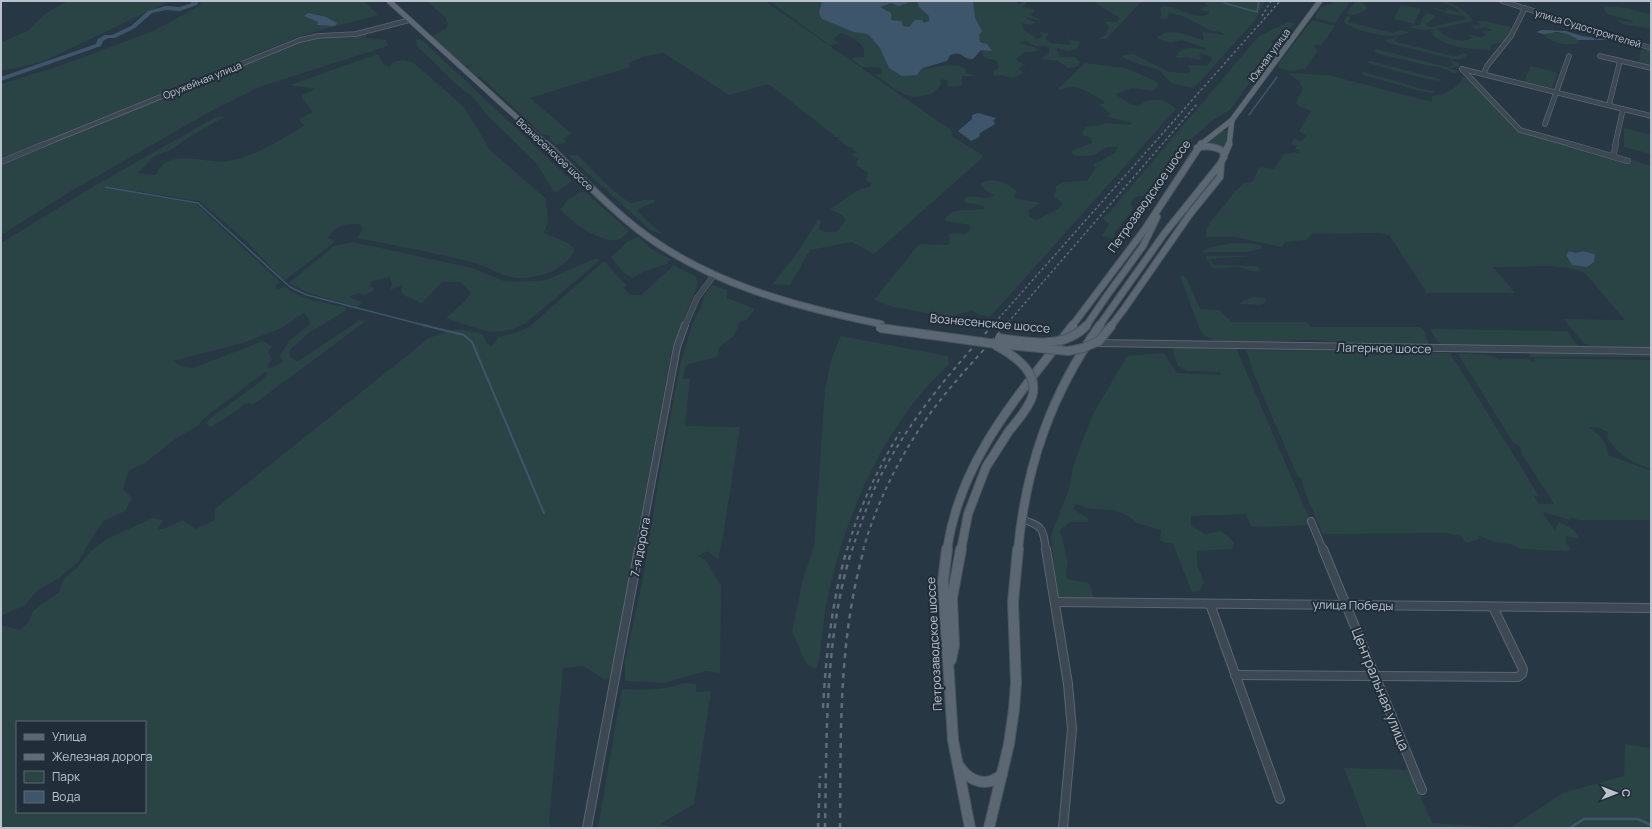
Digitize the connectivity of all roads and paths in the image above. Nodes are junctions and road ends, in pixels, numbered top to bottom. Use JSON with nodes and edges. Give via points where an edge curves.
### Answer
{"nodes":[{"id":1,"x":389,"y":1,"type":"edge"},
{"id":2,"x":1320,"y":1,"type":"edge"},
{"id":3,"x":1502,"y":1,"type":"edge"},
{"id":4,"x":1525,"y":8,"type":"junction"},
{"id":5,"x":410,"y":20,"type":"junction"},
{"id":6,"x":1651,"y":48,"type":"edge"},
{"id":7,"x":1569,"y":56,"type":"dead end"},
{"id":8,"x":1600,"y":56,"type":"dead end"},
{"id":9,"x":1620,"y":61,"type":"junction"},
{"id":10,"x":1651,"y":68,"type":"edge"},
{"id":11,"x":1484,"y":73,"type":"junction"},
{"id":12,"x":1556,"y":91,"type":"junction"},
{"id":13,"x":1609,"y":105,"type":"junction"},
{"id":14,"x":1623,"y":109,"type":"junction"},
{"id":15,"x":1651,"y":116,"type":"edge"},
{"id":16,"x":1232,"y":120,"type":"junction"},
{"id":17,"x":1545,"y":124,"type":"dead end"},
{"id":18,"x":1197,"y":148,"type":"junction"},
{"id":19,"x":1613,"y":156,"type":"junction"},
{"id":20,"x":1222,"y":160,"type":"junction"},
{"id":21,"x":1628,"y":161,"type":"dead end"},
{"id":22,"x":1,"y":162,"type":"edge"},
{"id":23,"x":1169,"y":194,"type":"junction"},
{"id":24,"x":715,"y":274,"type":"junction"},
{"id":25,"x":1099,"y":325,"type":"junction"},
{"id":26,"x":881,"y":326,"type":"junction"},
{"id":27,"x":989,"y":343,"type":"junction"},
{"id":28,"x":1117,"y":343,"type":"junction"},
{"id":29,"x":1086,"y":344,"type":"junction"},
{"id":30,"x":1651,"y":351,"type":"edge"},
{"id":31,"x":1021,"y":519,"type":"junction"},
{"id":32,"x":1311,"y":521,"type":"dead end"},
{"id":33,"x":1056,"y":602,"type":"junction"},
{"id":34,"x":1210,"y":604,"type":"junction"},
{"id":35,"x":1347,"y":605,"type":"junction"},
{"id":36,"x":1493,"y":608,"type":"junction"},
{"id":37,"x":1651,"y":608,"type":"edge"},
{"id":38,"x":948,"y":673,"type":"junction"},
{"id":39,"x":1235,"y":674,"type":"junction"},
{"id":40,"x":1376,"y":675,"type":"junction"},
{"id":41,"x":956,"y":756,"type":"junction"},
{"id":42,"x":1003,"y":771,"type":"junction"},
{"id":43,"x":1422,"y":790,"type":"dead end"},
{"id":44,"x":1280,"y":799,"type":"dead end"},
{"id":45,"x":587,"y":828,"type":"edge"},
{"id":46,"x":970,"y":828,"type":"edge"},
{"id":47,"x":989,"y":828,"type":"edge"},
{"id":48,"x":1063,"y":828,"type":"edge"}],
"edges":[{"from":1,"to":5,"type":"main road","name":"Вознесенское шоссе"},
{"from":2,"to":16,"type":"main road","name":"Южная улица"},
{"from":3,"to":4,"type":"street","name":"улица Судостроителей"},
{"from":4,"to":6,"type":"street","name":"улица Судостроителей"},
{"from":4,"to":11,"type":"street","via":[[1511,36]]},
{"from":5,"to":22,"type":"street","name":"Оружейная улица","via":[[356,34],[318,36],[300,40]]},
{"from":5,"to":24,"type":"main road","name":"Вознесенское шоссе","via":[[633,224],[670,252]]},
{"from":7,"to":12,"type":"street"},
{"from":8,"to":9,"type":"street"},
{"from":9,"to":10,"type":"street"},
{"from":9,"to":13,"type":"street"},
{"from":11,"to":12,"type":"street"},
{"from":11,"to":19,"type":"street","via":[[1462,69],[1520,130]]},
{"from":12,"to":13,"type":"street"},
{"from":12,"to":17,"type":"street"},
{"from":13,"to":14,"type":"street"},
{"from":14,"to":15,"type":"street"},
{"from":14,"to":19,"type":"street"},
{"from":16,"to":18,"type":"main road","name":"Петрозаводское шоссе"},
{"from":16,"to":20,"type":"main road","via":[[1228,149]]},
{"from":18,"to":20,"type":"main road","via":[[1205,145],[1215,147],[1222,151]]},
{"from":18,"to":23,"type":"main road","name":"Петрозаводское шоссе"},
{"from":19,"to":21,"type":"street"},
{"from":20,"to":25,"type":"main road","via":[[1164,234]]},
{"from":20,"to":27,"type":"main road","name":"Вознесенское шоссе","bridge":true,"via":[[1220,177],[1190,214],[1099,341],[1083,348],[1053,350]]},
{"from":23,"to":26,"type":"main road","name":"Вознесенское шоссе","bridge":true,"via":[[1143,246],[1080,332],[1068,339],[1050,342]]},
{"from":23,"to":38,"type":"main road","name":"Петрозаводское шоссе","via":[[993,430],[972,467],[952,520],[945,561],[943,581]]},
{"from":24,"to":26,"type":"main road","name":"Вознесенское шоссе","via":[[738,284],[742,289],[784,305],[810,313]]},
{"from":24,"to":45,"type":"street","name":"7-я дорога","via":[[702,290],[677,346]]},
{"from":25,"to":28,"type":"street","name":"Лагерное шоссе","via":[[1103,336]]},
{"from":25,"to":29,"type":"main road"},
{"from":26,"to":27,"type":"main road","name":"Вознесенское шоссе","bridge":true},
{"from":27,"to":38,"type":"main road","name":"Вознесенское шоссе","bridge":true,"via":[[1016,357],[1025,366],[1032,378],[1033,390],[1030,401],[986,467],[968,514],[952,598],[954,645]]},
{"from":28,"to":29,"type":"street","name":"Лагерное шоссе"},
{"from":28,"to":30,"type":"street","name":"Лагерное шоссе"},
{"from":29,"to":31,"type":"main road","via":[[1058,394],[1042,436],[1028,481]]},
{"from":31,"to":33,"type":"street","via":[[1037,524],[1043,531]]},
{"from":31,"to":42,"type":"main road","via":[[1013,602],[1016,683]]},
{"from":32,"to":35,"type":"street","name":"Центральная улица"},
{"from":33,"to":34,"type":"street","name":"улица Победы"},
{"from":33,"to":48,"type":"street","via":[[1072,729]]},
{"from":34,"to":35,"type":"street","name":"улица Победы"},
{"from":34,"to":39,"type":"street"},
{"from":35,"to":36,"type":"street","name":"улица Победы"},
{"from":35,"to":40,"type":"street","name":"Центральная улица"},
{"from":36,"to":37,"type":"street","name":"улица Победы"},
{"from":36,"to":40,"type":"street","via":[[1523,670],[1518,677]]},
{"from":38,"to":41,"type":"main road","name":"Петрозаводское шоссе"},
{"from":39,"to":40,"type":"street"},
{"from":39,"to":44,"type":"street"},
{"from":40,"to":43,"type":"street","name":"Центральная улица"},
{"from":41,"to":42,"type":"main road","via":[[962,771],[976,781],[992,781]]},
{"from":41,"to":46,"type":"main road","name":"Петрозаводское шоссе"},
{"from":42,"to":47,"type":"main road"}]}
